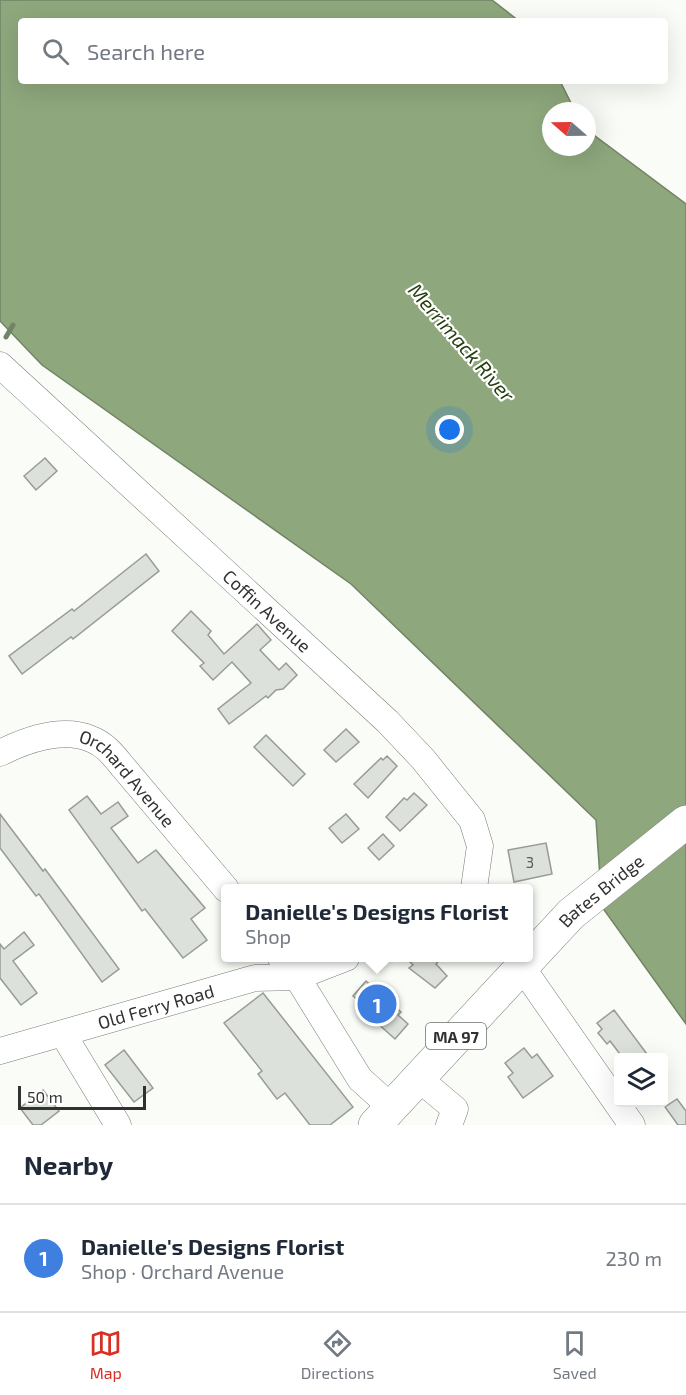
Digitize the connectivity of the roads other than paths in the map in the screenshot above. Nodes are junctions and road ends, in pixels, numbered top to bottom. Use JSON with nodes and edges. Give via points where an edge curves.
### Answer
{"nodes":[{"id":1,"x":0,"y":365,"type":"edge"},
{"id":2,"x":0,"y":753,"type":"edge"},
{"id":3,"x":686,"y":822,"type":"edge"},
{"id":4,"x":475,"y":884,"type":"edge"},
{"id":5,"x":221,"y":885,"type":"edge"},
{"id":6,"x":533,"y":954,"type":"edge"},
{"id":7,"x":285,"y":962,"type":"edge"},
{"id":8,"x":334,"y":962,"type":"edge"},
{"id":9,"x":525,"y":962,"type":"edge"},
{"id":10,"x":521,"y":966,"type":"junction"},
{"id":11,"x":297,"y":977,"type":"junction"},
{"id":12,"x":63,"y":1034,"type":"junction"},
{"id":13,"x":0,"y":1051,"type":"edge"},
{"id":14,"x":417,"y":1077,"type":"junction"},
{"id":15,"x":384,"y":1119,"type":"edge"},
{"id":16,"x":118,"y":1125,"type":"edge"},
{"id":17,"x":449,"y":1125,"type":"edge"},
{"id":18,"x":632,"y":1125,"type":"edge"}],
"edges":[{"from":1,"to":4,"type":"street","name":"Coffin Avenue","via":[[387,721],[423,759],[472,820],[480,846]]},
{"from":2,"to":5,"type":"street","name":"Orchard Avenue","via":[[59,734],[92,739],[106,748]]},
{"from":3,"to":6,"type":"main road","name":"Bates Bridge","number":"MA 97","via":[[571,914]]},
{"from":7,"to":11,"type":"street"},
{"from":8,"to":11,"type":"street","name":"Old Ferry Road"},
{"from":9,"to":10,"type":"main road","name":"Bates Bridge","number":"MA 97"},
{"from":10,"to":14,"type":"main road","number":"MA 97"},
{"from":10,"to":18,"type":"street"},
{"from":11,"to":12,"type":"street","name":"Old Ferry Road","via":[[255,978]]},
{"from":11,"to":15,"type":"street"},
{"from":12,"to":13,"type":"street","name":"Old Ferry Road"},
{"from":12,"to":16,"type":"street"},
{"from":14,"to":15,"type":"main road","number":"MA 97"},
{"from":14,"to":17,"type":"street","via":[[455,1110]]}]}
